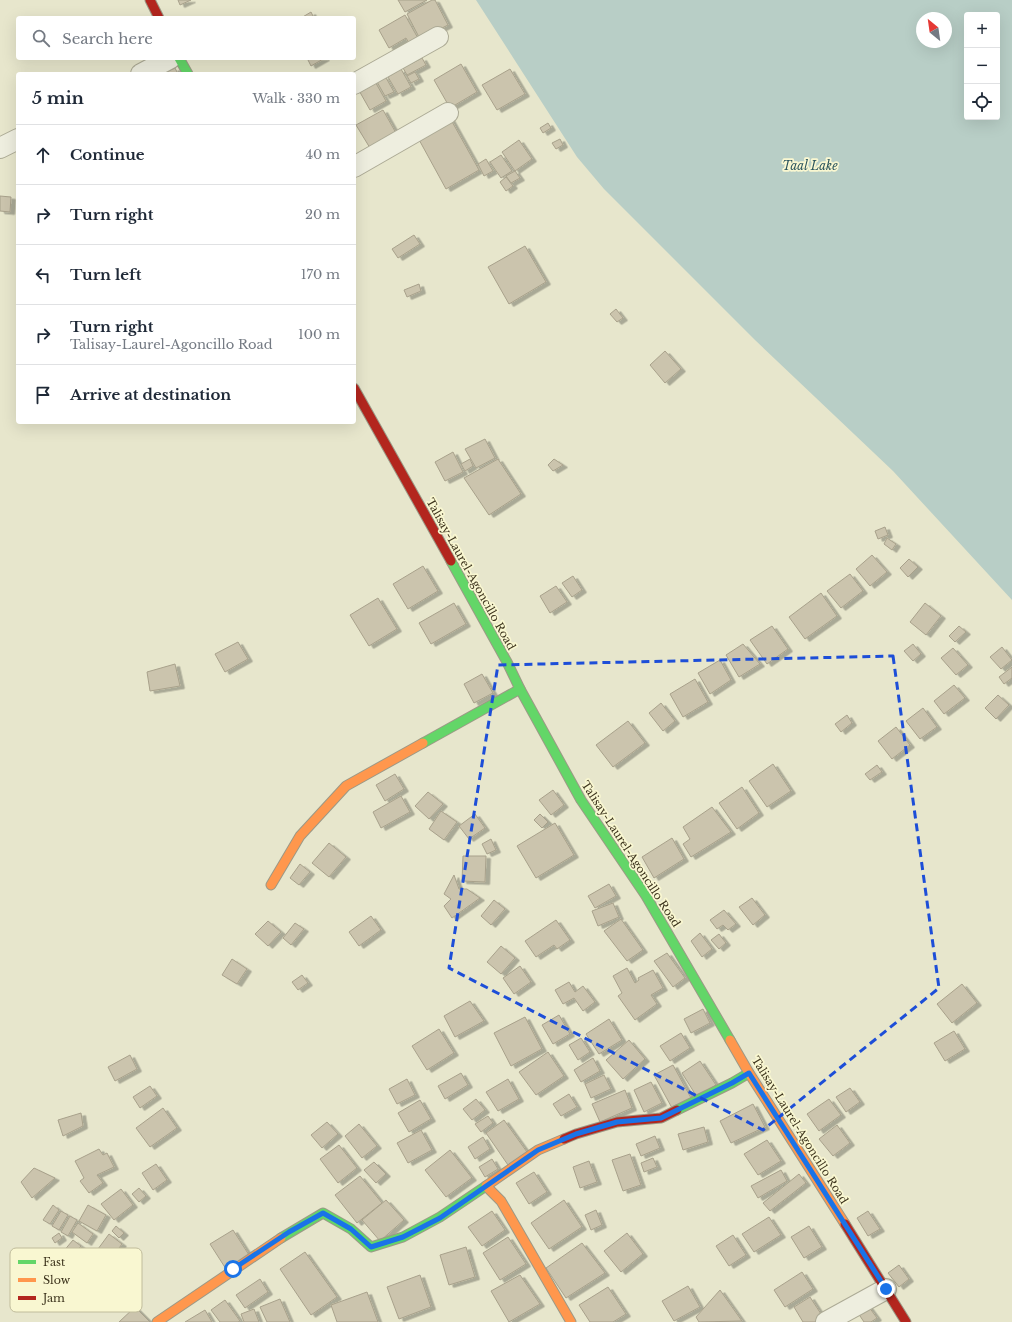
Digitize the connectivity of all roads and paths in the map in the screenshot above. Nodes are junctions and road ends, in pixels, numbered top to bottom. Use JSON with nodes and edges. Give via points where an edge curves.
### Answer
{"nodes":[{"id":1,"x":150,"y":0,"type":"edge"},
{"id":2,"x":158,"y":16,"type":"edge"},
{"id":3,"x":438,"y":37,"type":"dead end"},
{"id":4,"x":167,"y":60,"type":"edge"},
{"id":5,"x":181,"y":60,"type":"edge"},
{"id":6,"x":145,"y":72,"type":"edge"},
{"id":7,"x":187,"y":72,"type":"edge"},
{"id":8,"x":356,"y":83,"type":"edge"},
{"id":9,"x":448,"y":113,"type":"dead end"},
{"id":10,"x":16,"y":140,"type":"edge"},
{"id":11,"x":0,"y":148,"type":"edge"},
{"id":12,"x":356,"y":166,"type":"edge"},
{"id":13,"x":356,"y":392,"type":"edge"},
{"id":14,"x":520,"y":689,"type":"junction"},
{"id":15,"x":271,"y":885,"type":"dead end"},
{"id":16,"x":749,"y":1073,"type":"junction"},
{"id":17,"x":486,"y":1186,"type":"junction"},
{"id":18,"x":886,"y":1289,"type":"junction"},
{"id":19,"x":157,"y":1322,"type":"edge"},
{"id":20,"x":571,"y":1322,"type":"edge"},
{"id":21,"x":826,"y":1322,"type":"edge"},
{"id":22,"x":906,"y":1322,"type":"edge"}],
"edges":[{"from":1,"to":2,"type":"street"},
{"from":3,"to":8,"type":"street"},
{"from":4,"to":6,"type":"street"},
{"from":5,"to":7,"type":"street"},
{"from":9,"to":12,"type":"street"},
{"from":10,"to":11,"type":"street"},
{"from":13,"to":14,"type":"street","name":"Talisay-Laurel-Agoncillo Road"},
{"from":14,"to":15,"type":"street","via":[[346,786],[300,836]]},
{"from":14,"to":16,"type":"street","name":"Talisay-Laurel-Agoncillo Road","via":[[581,800],[646,896]]},
{"from":16,"to":17,"type":"street","via":[[661,1118],[617,1122],[576,1134],[538,1150]]},
{"from":16,"to":18,"type":"street","name":"Talisay-Laurel-Agoncillo Road"},
{"from":17,"to":19,"type":"street","via":[[434,1221],[403,1237],[371,1247],[351,1229],[323,1213],[283,1236]]},
{"from":17,"to":20,"type":"street","via":[[501,1201]]},
{"from":18,"to":21,"type":"street"},
{"from":18,"to":22,"type":"street","name":"Talisay-Laurel-Agoncillo Road"}]}
